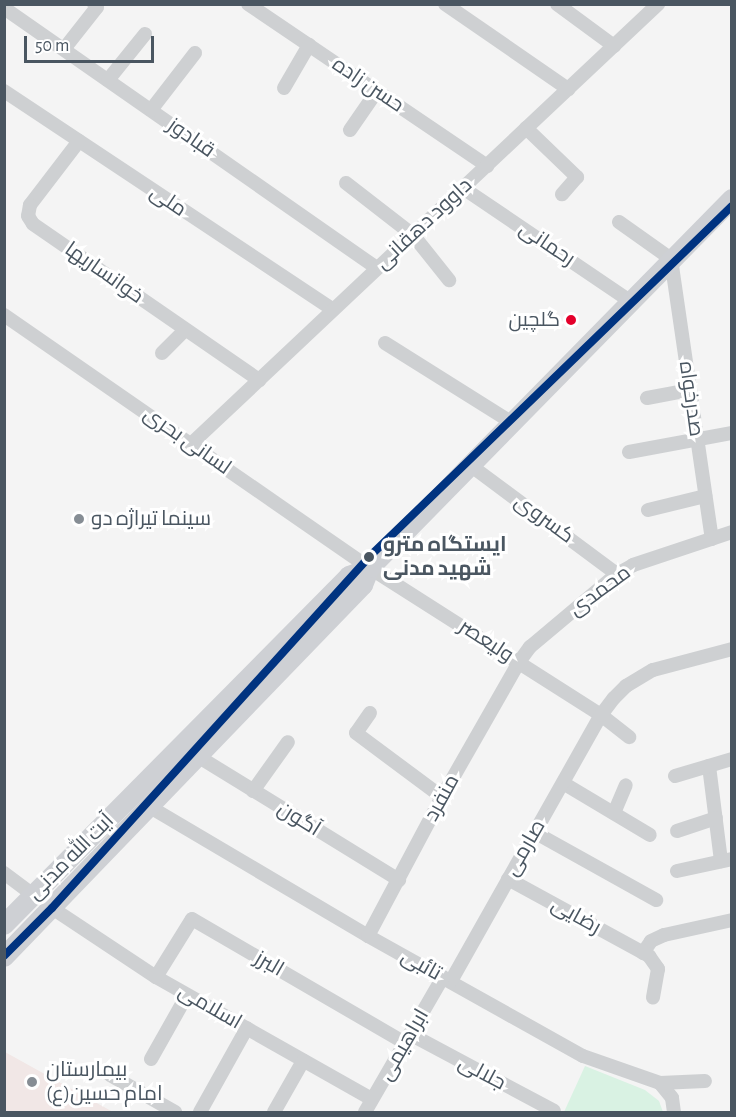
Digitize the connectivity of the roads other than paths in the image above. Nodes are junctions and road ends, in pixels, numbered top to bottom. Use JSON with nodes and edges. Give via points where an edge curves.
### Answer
{"nodes":[{"id":1,"x":94,"y":4,"type":"edge"},
{"id":2,"x":248,"y":4,"type":"edge"},
{"id":3,"x":445,"y":4,"type":"edge"},
{"id":4,"x":557,"y":4,"type":"edge"},
{"id":5,"x":656,"y":5,"type":"edge"},
{"id":6,"x":9,"y":8,"type":"edge"},
{"id":7,"x":145,"y":34,"type":"dead end"},
{"id":8,"x":309,"y":45,"type":"junction"},
{"id":9,"x":614,"y":46,"type":"junction"},
{"id":10,"x":64,"y":49,"type":"junction"},
{"id":11,"x":195,"y":53,"type":"dead end"},
{"id":12,"x":108,"y":80,"type":"junction"},
{"id":13,"x":284,"y":88,"type":"dead end"},
{"id":14,"x":568,"y":89,"type":"junction"},
{"id":15,"x":377,"y":91,"type":"junction"},
{"id":16,"x":6,"y":96,"type":"edge"},
{"id":17,"x":151,"y":110,"type":"junction"},
{"id":18,"x":526,"y":128,"type":"junction"},
{"id":19,"x":350,"y":130,"type":"dead end"},
{"id":20,"x":79,"y":141,"type":"junction"},
{"id":21,"x":487,"y":166,"type":"junction"},
{"id":22,"x":346,"y":183,"type":"dead end"},
{"id":23,"x":463,"y":188,"type":"junction"},
{"id":24,"x":562,"y":194,"type":"dead end"},
{"id":25,"x":732,"y":199,"type":"edge"},
{"id":26,"x":619,"y":222,"type":"dead end"},
{"id":27,"x":412,"y":235,"type":"junction"},
{"id":28,"x":671,"y":259,"type":"junction"},
{"id":29,"x":377,"y":268,"type":"junction"},
{"id":30,"x":449,"y":280,"type":"dead end"},
{"id":31,"x":630,"y":301,"type":"junction"},
{"id":32,"x":333,"y":310,"type":"junction"},
{"id":33,"x":4,"y":315,"type":"edge"},
{"id":34,"x":185,"y":330,"type":"junction"},
{"id":35,"x":385,"y":343,"type":"dead end"},
{"id":36,"x":162,"y":353,"type":"dead end"},
{"id":37,"x":259,"y":380,"type":"junction"},
{"id":38,"x":690,"y":390,"type":"junction"},
{"id":39,"x":647,"y":398,"type":"dead end"},
{"id":40,"x":511,"y":422,"type":"junction"},
{"id":41,"x":732,"y":433,"type":"edge"},
{"id":42,"x":697,"y":438,"type":"junction"},
{"id":43,"x":191,"y":444,"type":"junction"},
{"id":44,"x":629,"y":452,"type":"dead end"},
{"id":45,"x":471,"y":465,"type":"junction"},
{"id":46,"x":705,"y":496,"type":"junction"},
{"id":47,"x":648,"y":510,"type":"dead end"},
{"id":48,"x":732,"y":532,"type":"edge"},
{"id":49,"x":712,"y":539,"type":"junction"},
{"id":50,"x":370,"y":568,"type":"junction"},
{"id":51,"x":617,"y":574,"type":"junction"},
{"id":52,"x":732,"y":649,"type":"edge"},
{"id":53,"x":519,"y":662,"type":"junction"},
{"id":54,"x":370,"y":713,"type":"dead end"},
{"id":55,"x":601,"y":716,"type":"junction"},
{"id":56,"x":628,"y":737,"type":"dead end"},
{"id":57,"x":288,"y":742,"type":"dead end"},
{"id":58,"x":199,"y":757,"type":"junction"},
{"id":59,"x":732,"y":759,"type":"edge"},
{"id":60,"x":709,"y":766,"type":"junction"},
{"id":61,"x":675,"y":776,"type":"dead end"},
{"id":62,"x":562,"y":783,"type":"junction"},
{"id":63,"x":626,"y":785,"type":"dead end"},
{"id":64,"x":253,"y":790,"type":"junction"},
{"id":65,"x":134,"y":794,"type":"junction"},
{"id":66,"x":442,"y":797,"type":"junction"},
{"id":67,"x":150,"y":807,"type":"junction"},
{"id":68,"x":614,"y":813,"type":"junction"},
{"id":69,"x":716,"y":818,"type":"junction"},
{"id":70,"x":677,"y":831,"type":"dead end"},
{"id":71,"x":534,"y":832,"type":"junction"},
{"id":72,"x":650,"y":835,"type":"dead end"},
{"id":73,"x":726,"y":860,"type":"edge"},
{"id":74,"x":677,"y":871,"type":"dead end"},
{"id":75,"x":4,"y":873,"type":"edge"},
{"id":76,"x":508,"y":879,"type":"junction"},
{"id":77,"x":399,"y":880,"type":"junction"},
{"id":78,"x":33,"y":895,"type":"junction"},
{"id":79,"x":656,"y":900,"type":"dead end"},
{"id":80,"x":52,"y":908,"type":"junction"},
{"id":81,"x":732,"y":920,"type":"edge"},
{"id":82,"x":4,"y":925,"type":"edge"},
{"id":83,"x":368,"y":936,"type":"junction"},
{"id":84,"x":643,"y":953,"type":"junction"},
{"id":85,"x":4,"y":957,"type":"edge"},
{"id":86,"x":156,"y":977,"type":"junction"},
{"id":87,"x":447,"y":979,"type":"junction"},
{"id":88,"x":187,"y":995,"type":"junction"},
{"id":89,"x":653,"y":998,"type":"dead end"},
{"id":90,"x":247,"y":1028,"type":"junction"},
{"id":91,"x":407,"y":1038,"type":"junction"},
{"id":92,"x":151,"y":1059,"type":"dead end"},
{"id":93,"x":303,"y":1061,"type":"junction"},
{"id":94,"x":110,"y":1075,"type":"dead end"},
{"id":95,"x":705,"y":1082,"type":"dead end"},
{"id":96,"x":660,"y":1083,"type":"junction"},
{"id":97,"x":372,"y":1100,"type":"junction"},
{"id":98,"x":554,"y":1111,"type":"edge"},
{"id":99,"x":175,"y":1113,"type":"edge"},
{"id":100,"x":200,"y":1113,"type":"edge"},
{"id":101,"x":274,"y":1113,"type":"edge"},
{"id":102,"x":365,"y":1113,"type":"edge"},
{"id":103,"x":674,"y":1113,"type":"edge"}],
"edges":[{"from":1,"to":10,"type":"street","via":[[97,7]]},
{"from":2,"to":8,"type":"street","name":"حسن زاده"},
{"from":3,"to":14,"type":"street"},
{"from":4,"to":9,"type":"street"},
{"from":5,"to":9,"type":"street","name":"داوود دهقانی"},
{"from":6,"to":10,"type":"street","name":"قبادوز"},
{"from":7,"to":12,"type":"street"},
{"from":8,"to":13,"type":"street"},
{"from":8,"to":15,"type":"street","name":"حسن زاده"},
{"from":9,"to":14,"type":"street","name":"داوود دهقانی"},
{"from":10,"to":12,"type":"street","name":"قبادوز"},
{"from":11,"to":17,"type":"street"},
{"from":12,"to":17,"type":"street","name":"قبادوز"},
{"from":14,"to":18,"type":"street","name":"داوود دهقانی"},
{"from":15,"to":19,"type":"street"},
{"from":15,"to":21,"type":"street","name":"حسن زاده"},
{"from":16,"to":20,"type":"street","name":"ملی"},
{"from":17,"to":29,"type":"street","name":"قبادوز"},
{"from":18,"to":21,"type":"street","name":"داوود دهقانی"},
{"from":18,"to":24,"type":"street","via":[[577,177]]},
{"from":20,"to":32,"type":"street","name":"ملی"},
{"from":20,"to":34,"type":"street","name":"خوانساریها","via":[[30,205],[28,216],[33,224]]},
{"from":21,"to":23,"type":"street","name":"داوود دهقانی"},
{"from":22,"to":27,"type":"street"},
{"from":23,"to":27,"type":"street","name":"داوود دهقانی"},
{"from":23,"to":31,"type":"street","name":"رحمانی"},
{"from":25,"to":28,"type":"main road","name":"آیت الله مدنی"},
{"from":26,"to":28,"type":"street"},
{"from":27,"to":29,"type":"street","name":"داوود دهقانی"},
{"from":27,"to":30,"type":"street"},
{"from":28,"to":31,"type":"main road","name":"آیت الله مدنی"},
{"from":28,"to":38,"type":"street","name":"صدرخواه"},
{"from":29,"to":32,"type":"street","name":"داوود دهقانی"},
{"from":31,"to":40,"type":"main road","name":"آیت الله مدنی"},
{"from":32,"to":37,"type":"street","name":"داوود دهقانی"},
{"from":33,"to":43,"type":"street","name":"لسانی بحری"},
{"from":34,"to":36,"type":"street"},
{"from":34,"to":37,"type":"street","name":"خوانساریها"},
{"from":35,"to":40,"type":"street"},
{"from":37,"to":43,"type":"street","name":"داوود دهقانی"},
{"from":38,"to":39,"type":"street"},
{"from":38,"to":42,"type":"street","name":"صدرخواه"},
{"from":40,"to":45,"type":"main road","name":"آیت الله مدنی"},
{"from":41,"to":42,"type":"street"},
{"from":42,"to":44,"type":"street"},
{"from":42,"to":46,"type":"street","name":"صدرخواه"},
{"from":43,"to":50,"type":"street","name":"لسانی بحری"},
{"from":45,"to":50,"type":"main road","name":"آیت الله مدنی"},
{"from":45,"to":51,"type":"street","name":"کسروی"},
{"from":46,"to":47,"type":"street"},
{"from":46,"to":49,"type":"street","name":"صدرخواه"},
{"from":48,"to":49,"type":"street","name":"محمدی"},
{"from":49,"to":51,"type":"street","name":"محمدی"},
{"from":50,"to":53,"type":"street","name":"ولیعصر"},
{"from":50,"to":58,"type":"main road","name":"آیت الله مدنی","via":[[363,585]]},
{"from":50,"to":65,"type":"main road","name":"آیت الله مدنی","via":[[349,576]]},
{"from":51,"to":53,"type":"street","name":"محمدی","via":[[542,636]]},
{"from":52,"to":55,"type":"street","name":"صارمی","via":[[639,677],[614,698]]},
{"from":53,"to":55,"type":"street","name":"ولیعصر"},
{"from":53,"to":66,"type":"street","name":"منفرد"},
{"from":54,"to":66,"type":"street","via":[[356,733]]},
{"from":55,"to":56,"type":"street","name":"ولیعصر"},
{"from":55,"to":62,"type":"street","name":"صارمی"},
{"from":57,"to":64,"type":"street"},
{"from":58,"to":64,"type":"street","name":"آگون"},
{"from":58,"to":67,"type":"main road","name":"آیت الله مدنی"},
{"from":59,"to":60,"type":"street"},
{"from":60,"to":61,"type":"street"},
{"from":60,"to":69,"type":"street"},
{"from":62,"to":68,"type":"street"},
{"from":62,"to":71,"type":"street","name":"صارمی"},
{"from":63,"to":68,"type":"street"},
{"from":64,"to":77,"type":"street","name":"آگون"},
{"from":65,"to":67,"type":"main road"},
{"from":65,"to":78,"type":"main road","name":"آیت الله مدنی"},
{"from":66,"to":77,"type":"street","name":"منفرد"},
{"from":67,"to":80,"type":"main road","name":"آیت الله مدنی"},
{"from":67,"to":83,"type":"street","name":"تائبی"},
{"from":68,"to":72,"type":"street"},
{"from":69,"to":70,"type":"street"},
{"from":69,"to":73,"type":"street"},
{"from":71,"to":76,"type":"street","name":"صارمی"},
{"from":71,"to":79,"type":"street"},
{"from":73,"to":74,"type":"street"},
{"from":75,"to":78,"type":"street"},
{"from":76,"to":84,"type":"street","name":"رضایی"},
{"from":76,"to":87,"type":"street","name":"صارمی"},
{"from":77,"to":83,"type":"street","name":"منفرد"},
{"from":78,"to":80,"type":"main road"},
{"from":78,"to":82,"type":"main road","name":"آیت الله مدنی"},
{"from":80,"to":85,"type":"main road","name":"آیت الله مدنی"},
{"from":80,"to":86,"type":"street","name":"اسلامی"},
{"from":81,"to":84,"type":"street","via":[[664,935],[651,941]]},
{"from":83,"to":87,"type":"street","name":"تائبی"},
{"from":84,"to":89,"type":"street","via":[[658,969]]},
{"from":86,"to":88,"type":"street","name":"اسلامی"},
{"from":86,"to":91,"type":"street","name":"البرز","via":[[192,919]]},
{"from":87,"to":91,"type":"street","name":"ابراهیمی"},
{"from":87,"to":96,"type":"street","name":"تائبی","via":[[583,1056]]},
{"from":88,"to":90,"type":"street","name":"اسلامی"},
{"from":88,"to":92,"type":"street"},
{"from":90,"to":93,"type":"street","name":"اسلامی"},
{"from":90,"to":100,"type":"street"},
{"from":91,"to":97,"type":"street","name":"ابراهیمی"},
{"from":91,"to":98,"type":"street","name":"جلالی"},
{"from":93,"to":97,"type":"street","name":"اسلامی"},
{"from":93,"to":101,"type":"street"},
{"from":94,"to":99,"type":"street"},
{"from":95,"to":96,"type":"street","name":"تائبی"},
{"from":96,"to":103,"type":"street","via":[[672,1098]]},
{"from":97,"to":102,"type":"street","name":"ابراهیمی"}]}
